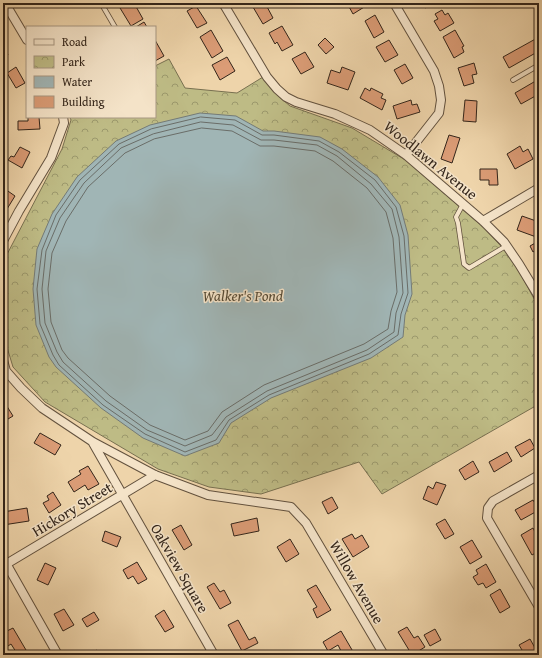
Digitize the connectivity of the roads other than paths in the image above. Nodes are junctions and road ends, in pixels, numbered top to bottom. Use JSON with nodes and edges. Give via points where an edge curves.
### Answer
{"nodes":[{"id":1,"x":6,"y":3,"type":"edge"},
{"id":2,"x":101,"y":3,"type":"edge"},
{"id":3,"x":223,"y":3,"type":"edge"},
{"id":4,"x":394,"y":3,"type":"edge"},
{"id":5,"x":114,"y":26,"type":"edge"},
{"id":6,"x":26,"y":38,"type":"edge"},
{"id":7,"x":539,"y":65,"type":"edge"},
{"id":8,"x":513,"y":80,"type":"dead end"},
{"id":9,"x":63,"y":118,"type":"edge"},
{"id":10,"x":406,"y":155,"type":"junction"},
{"id":11,"x":539,"y":188,"type":"edge"},
{"id":12,"x":463,"y":204,"type":"junction"},
{"id":13,"x":483,"y":221,"type":"junction"},
{"id":14,"x":3,"y":240,"type":"edge"},
{"id":15,"x":506,"y":246,"type":"junction"},
{"id":16,"x":539,"y":298,"type":"edge"},
{"id":17,"x":3,"y":360,"type":"edge"},
{"id":18,"x":5,"y":372,"type":"edge"},
{"id":19,"x":93,"y":442,"type":"junction"},
{"id":20,"x":155,"y":475,"type":"junction"},
{"id":21,"x":539,"y":475,"type":"edge"},
{"id":22,"x":122,"y":495,"type":"junction"},
{"id":23,"x":4,"y":562,"type":"edge"},
{"id":24,"x":539,"y":608,"type":"edge"},
{"id":25,"x":58,"y":655,"type":"edge"},
{"id":26,"x":214,"y":655,"type":"edge"},
{"id":27,"x":384,"y":655,"type":"edge"}],
"edges":[{"from":1,"to":6,"type":"street"},
{"from":2,"to":5,"type":"lane"},
{"from":3,"to":10,"type":"street","name":"Woodlawn Avenue","via":[[258,62],[277,89],[286,97],[335,114],[370,130]]},
{"from":4,"to":10,"type":"street","via":[[434,71],[441,100],[438,113]]},
{"from":7,"to":8,"type":"lane"},
{"from":9,"to":14,"type":"street","via":[[64,123],[51,158]]},
{"from":10,"to":12,"type":"street","name":"Woodlawn Avenue"},
{"from":11,"to":13,"type":"street"},
{"from":12,"to":13,"type":"street","name":"Woodlawn Avenue"},
{"from":12,"to":15,"type":"lane","via":[[456,218],[464,264],[469,268]]},
{"from":13,"to":15,"type":"street","name":"Woodlawn Avenue"},
{"from":15,"to":16,"type":"street","name":"Woodlawn Avenue"},
{"from":17,"to":18,"type":"street"},
{"from":18,"to":19,"type":"street","name":"Willow Avenue","via":[[42,408]]},
{"from":19,"to":20,"type":"street","name":"Willow Avenue"},
{"from":19,"to":22,"type":"street","name":"Oakview Square"},
{"from":20,"to":22,"type":"street","name":"Hickory Street"},
{"from":20,"to":27,"type":"street","name":"Willow Avenue","via":[[208,495],[291,507],[306,523]]},
{"from":21,"to":24,"type":"street","via":[[492,501],[487,518]]},
{"from":22,"to":23,"type":"street","name":"Hickory Street"},
{"from":22,"to":26,"type":"street","name":"Oakview Square"},
{"from":23,"to":25,"type":"street"}]}
